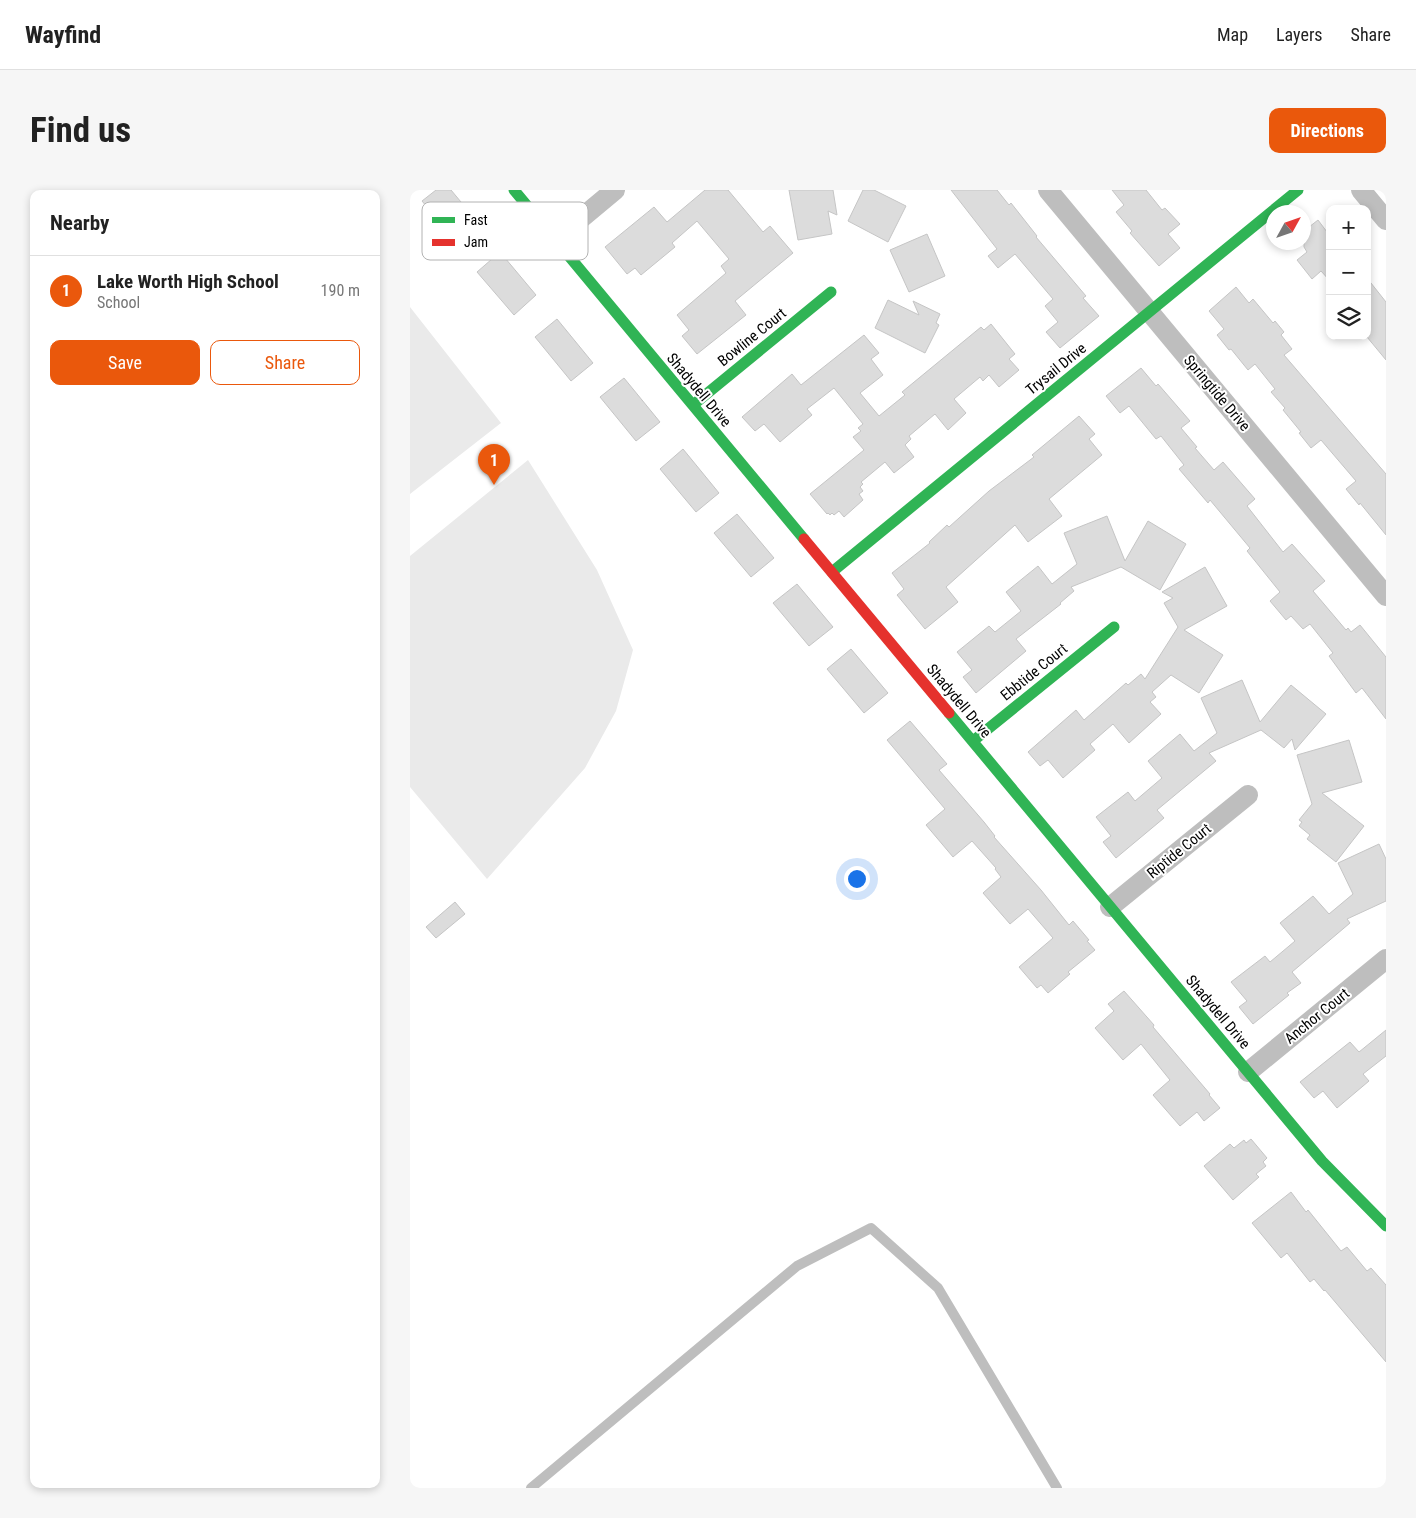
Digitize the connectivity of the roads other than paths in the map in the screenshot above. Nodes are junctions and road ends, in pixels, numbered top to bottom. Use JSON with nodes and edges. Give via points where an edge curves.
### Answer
{"nodes":[{"id":1,"x":514,"y":190,"type":"edge"},
{"id":2,"x":616,"y":190,"type":"edge"},
{"id":3,"x":1048,"y":190,"type":"edge"},
{"id":4,"x":1298,"y":190,"type":"edge"},
{"id":5,"x":1361,"y":190,"type":"edge"},
{"id":6,"x":524,"y":202,"type":"edge"},
{"id":7,"x":588,"y":213,"type":"edge"},
{"id":8,"x":1386,"y":220,"type":"edge"},
{"id":9,"x":572,"y":260,"type":"edge"},
{"id":10,"x":831,"y":292,"type":"dead end"},
{"id":11,"x":1150,"y":313,"type":"junction"},
{"id":12,"x":693,"y":406,"type":"junction"},
{"id":13,"x":832,"y":572,"type":"junction"},
{"id":14,"x":1386,"y":596,"type":"edge"},
{"id":15,"x":1114,"y":627,"type":"dead end"},
{"id":16,"x":972,"y":741,"type":"junction"},
{"id":17,"x":1248,"y":796,"type":"dead end"},
{"id":18,"x":1110,"y":907,"type":"junction"},
{"id":19,"x":1386,"y":960,"type":"edge"},
{"id":20,"x":1248,"y":1072,"type":"junction"},
{"id":21,"x":1386,"y":1226,"type":"edge"},
{"id":22,"x":531,"y":1488,"type":"edge"},
{"id":23,"x":1057,"y":1488,"type":"edge"}],
"edges":[{"from":1,"to":6,"type":"street","name":"Shadydell Drive"},
{"from":2,"to":7,"type":"street"},
{"from":3,"to":11,"type":"street","name":"Springtide Drive"},
{"from":4,"to":11,"type":"street","name":"Trysail Drive"},
{"from":5,"to":8,"type":"street"},
{"from":9,"to":12,"type":"street","name":"Shadydell Drive"},
{"from":10,"to":12,"type":"street","name":"Bowline Court"},
{"from":11,"to":13,"type":"street","name":"Trysail Drive"},
{"from":11,"to":14,"type":"street","name":"Springtide Drive"},
{"from":12,"to":13,"type":"street","name":"Shadydell Drive"},
{"from":13,"to":16,"type":"street","name":"Shadydell Drive"},
{"from":15,"to":16,"type":"street","name":"Ebbtide Court"},
{"from":16,"to":18,"type":"street","name":"Shadydell Drive"},
{"from":17,"to":18,"type":"street","name":"Riptide Court"},
{"from":18,"to":20,"type":"street","name":"Shadydell Drive"},
{"from":19,"to":20,"type":"street","name":"Anchor Court"},
{"from":20,"to":21,"type":"street","name":"Shadydell Drive","via":[[1322,1161]]},
{"from":22,"to":23,"type":"lane","via":[[797,1266],[871,1228],[938,1288]]}]}
